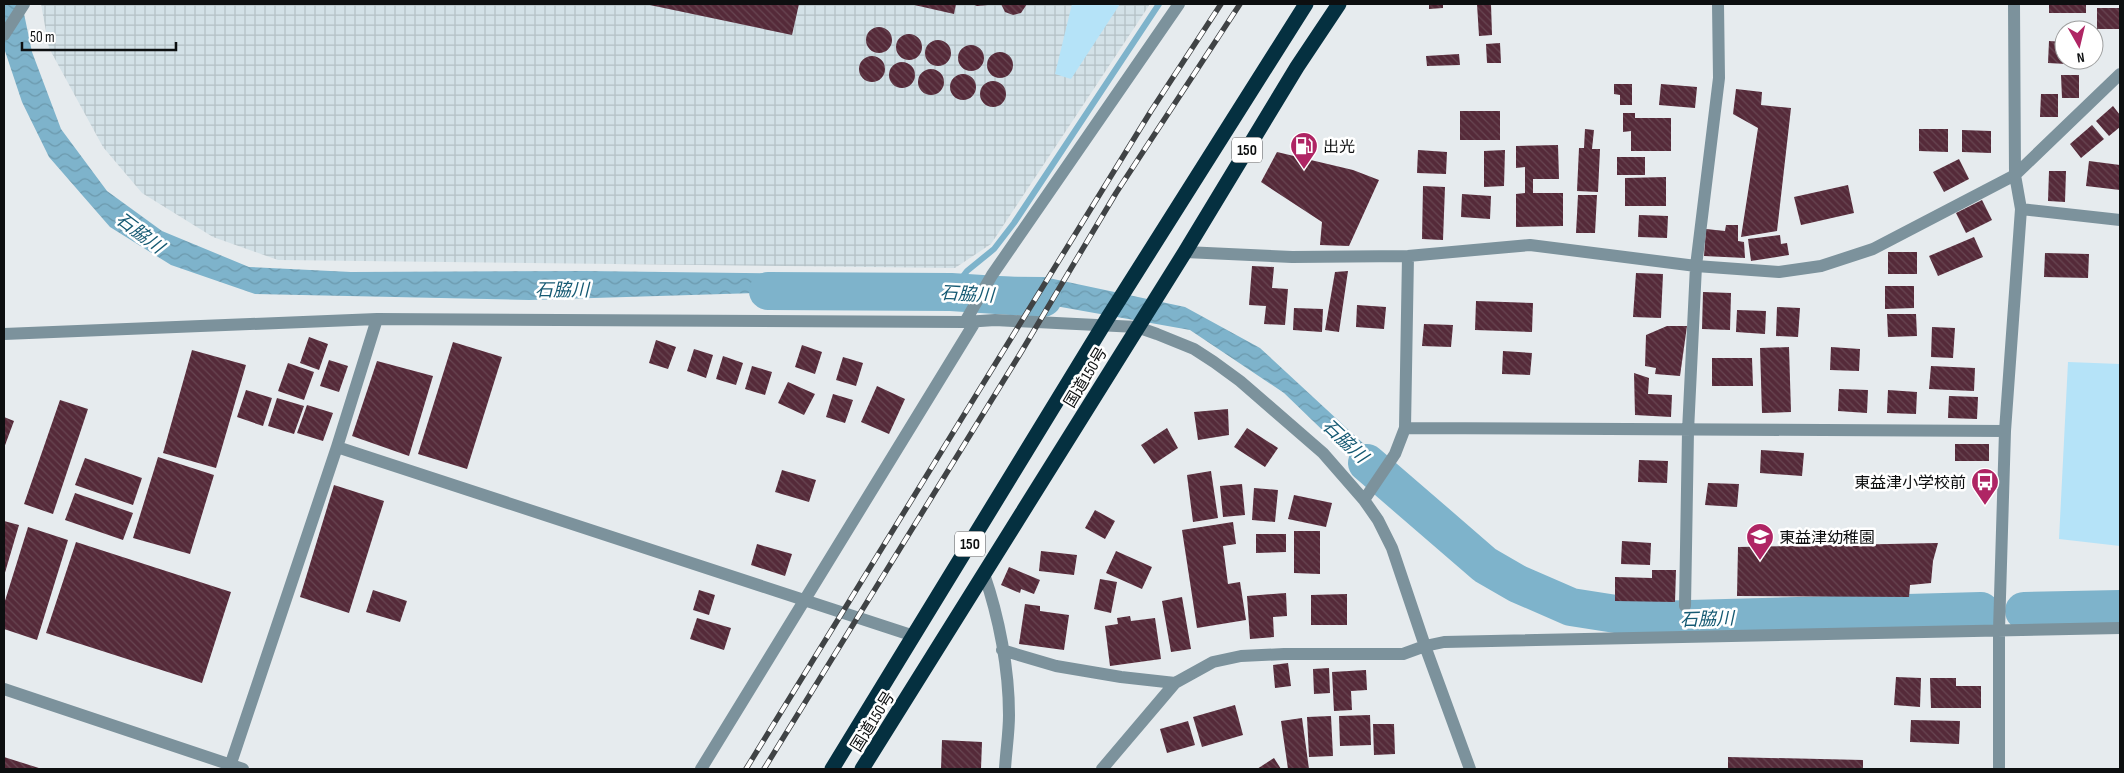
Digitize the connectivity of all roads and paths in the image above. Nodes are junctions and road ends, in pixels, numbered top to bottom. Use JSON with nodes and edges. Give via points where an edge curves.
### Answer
{"nodes":[{"id":1,"x":24,"y":4,"type":"edge"},
{"id":2,"x":1179,"y":4,"type":"edge"},
{"id":3,"x":1306,"y":4,"type":"edge"},
{"id":4,"x":1339,"y":4,"type":"edge"},
{"id":5,"x":1718,"y":4,"type":"edge"},
{"id":6,"x":2014,"y":4,"type":"edge"},
{"id":7,"x":4,"y":35,"type":"edge"},
{"id":8,"x":2120,"y":74,"type":"edge"},
{"id":9,"x":2015,"y":175,"type":"junction"},
{"id":10,"x":2021,"y":209,"type":"junction"},
{"id":11,"x":2120,"y":220,"type":"edge"},
{"id":12,"x":1185,"y":252,"type":"junction"},
{"id":13,"x":1408,"y":256,"type":"junction"},
{"id":14,"x":1696,"y":266,"type":"junction"},
{"id":15,"x":377,"y":319,"type":"junction"},
{"id":16,"x":970,"y":322,"type":"junction"},
{"id":17,"x":1105,"y":322,"type":"junction"},
{"id":18,"x":1138,"y":326,"type":"junction"},
{"id":19,"x":4,"y":334,"type":"edge"},
{"id":20,"x":1405,"y":428,"type":"junction"},
{"id":21,"x":1688,"y":431,"type":"junction"},
{"id":22,"x":2005,"y":431,"type":"junction"},
{"id":23,"x":337,"y":447,"type":"junction"},
{"id":24,"x":1364,"y":500,"type":"junction"},
{"id":25,"x":984,"y":574,"type":"junction"},
{"id":26,"x":807,"y":599,"type":"junction"},
{"id":27,"x":1684,"y":606,"type":"dead end"},
{"id":28,"x":2120,"y":628,"type":"edge"},
{"id":29,"x":1999,"y":630,"type":"junction"},
{"id":30,"x":914,"y":636,"type":"junction"},
{"id":31,"x":1424,"y":646,"type":"junction"},
{"id":32,"x":1002,"y":650,"type":"junction"},
{"id":33,"x":1175,"y":683,"type":"junction"},
{"id":34,"x":4,"y":689,"type":"edge"},
{"id":35,"x":230,"y":767,"type":"edge"},
{"id":36,"x":244,"y":769,"type":"edge"},
{"id":37,"x":701,"y":769,"type":"edge"},
{"id":38,"x":832,"y":769,"type":"edge"},
{"id":39,"x":862,"y":769,"type":"edge"},
{"id":40,"x":1005,"y":769,"type":"edge"},
{"id":41,"x":1102,"y":769,"type":"edge"},
{"id":42,"x":1470,"y":769,"type":"edge"},
{"id":43,"x":1999,"y":769,"type":"edge"}],
"edges":[{"from":1,"to":7,"type":"street"},
{"from":2,"to":16,"type":"street","via":[[992,276]]},
{"from":3,"to":17,"type":"highway","name":"国道150号","number":"150"},
{"from":4,"to":12,"type":"highway","name":"国道150号","number":"150"},
{"from":5,"to":14,"type":"street","via":[[1719,78]]},
{"from":6,"to":9,"type":"street"},
{"from":8,"to":9,"type":"street"},
{"from":9,"to":10,"type":"street"},
{"from":9,"to":14,"type":"street","via":[[1873,249],[1821,266],[1779,272]]},
{"from":10,"to":11,"type":"street"},
{"from":10,"to":22,"type":"street"},
{"from":12,"to":13,"type":"street","via":[[1292,257]]},
{"from":12,"to":18,"type":"highway","name":"国道150号","number":"150"},
{"from":13,"to":14,"type":"street","via":[[1530,245]]},
{"from":13,"to":20,"type":"street"},
{"from":14,"to":21,"type":"street"},
{"from":15,"to":16,"type":"street"},
{"from":15,"to":19,"type":"street"},
{"from":15,"to":23,"type":"street"},
{"from":16,"to":17,"type":"street"},
{"from":16,"to":26,"type":"street"},
{"from":17,"to":18,"type":"street"},
{"from":17,"to":30,"type":"highway","name":"国道150号","number":"150"},
{"from":18,"to":24,"type":"street","via":[[1194,349],[1240,381],[1323,453]]},
{"from":18,"to":25,"type":"highway","name":"国道150号","number":"150"},
{"from":20,"to":21,"type":"street"},
{"from":20,"to":24,"type":"street","via":[[1395,454]]},
{"from":21,"to":22,"type":"street"},
{"from":21,"to":27,"type":"street"},
{"from":22,"to":29,"type":"street"},
{"from":23,"to":26,"type":"street"},
{"from":23,"to":35,"type":"street"},
{"from":24,"to":31,"type":"street","via":[[1392,548]]},
{"from":25,"to":32,"type":"street","via":[[996,606]]},
{"from":25,"to":39,"type":"highway","name":"国道150号","number":"150"},
{"from":26,"to":30,"type":"street"},
{"from":26,"to":37,"type":"street"},
{"from":28,"to":29,"type":"street"},
{"from":29,"to":31,"type":"street","via":[[1444,642]]},
{"from":29,"to":43,"type":"street"},
{"from":30,"to":38,"type":"highway","name":"国道150号","number":"150"},
{"from":31,"to":33,"type":"street","via":[[1403,654],[1241,656],[1213,662]]},
{"from":31,"to":42,"type":"street"},
{"from":32,"to":33,"type":"street","via":[[1056,666]]},
{"from":32,"to":40,"type":"street","via":[[1009,714]]},
{"from":33,"to":41,"type":"street"},
{"from":34,"to":35,"type":"street"},
{"from":35,"to":36,"type":"street"}]}
